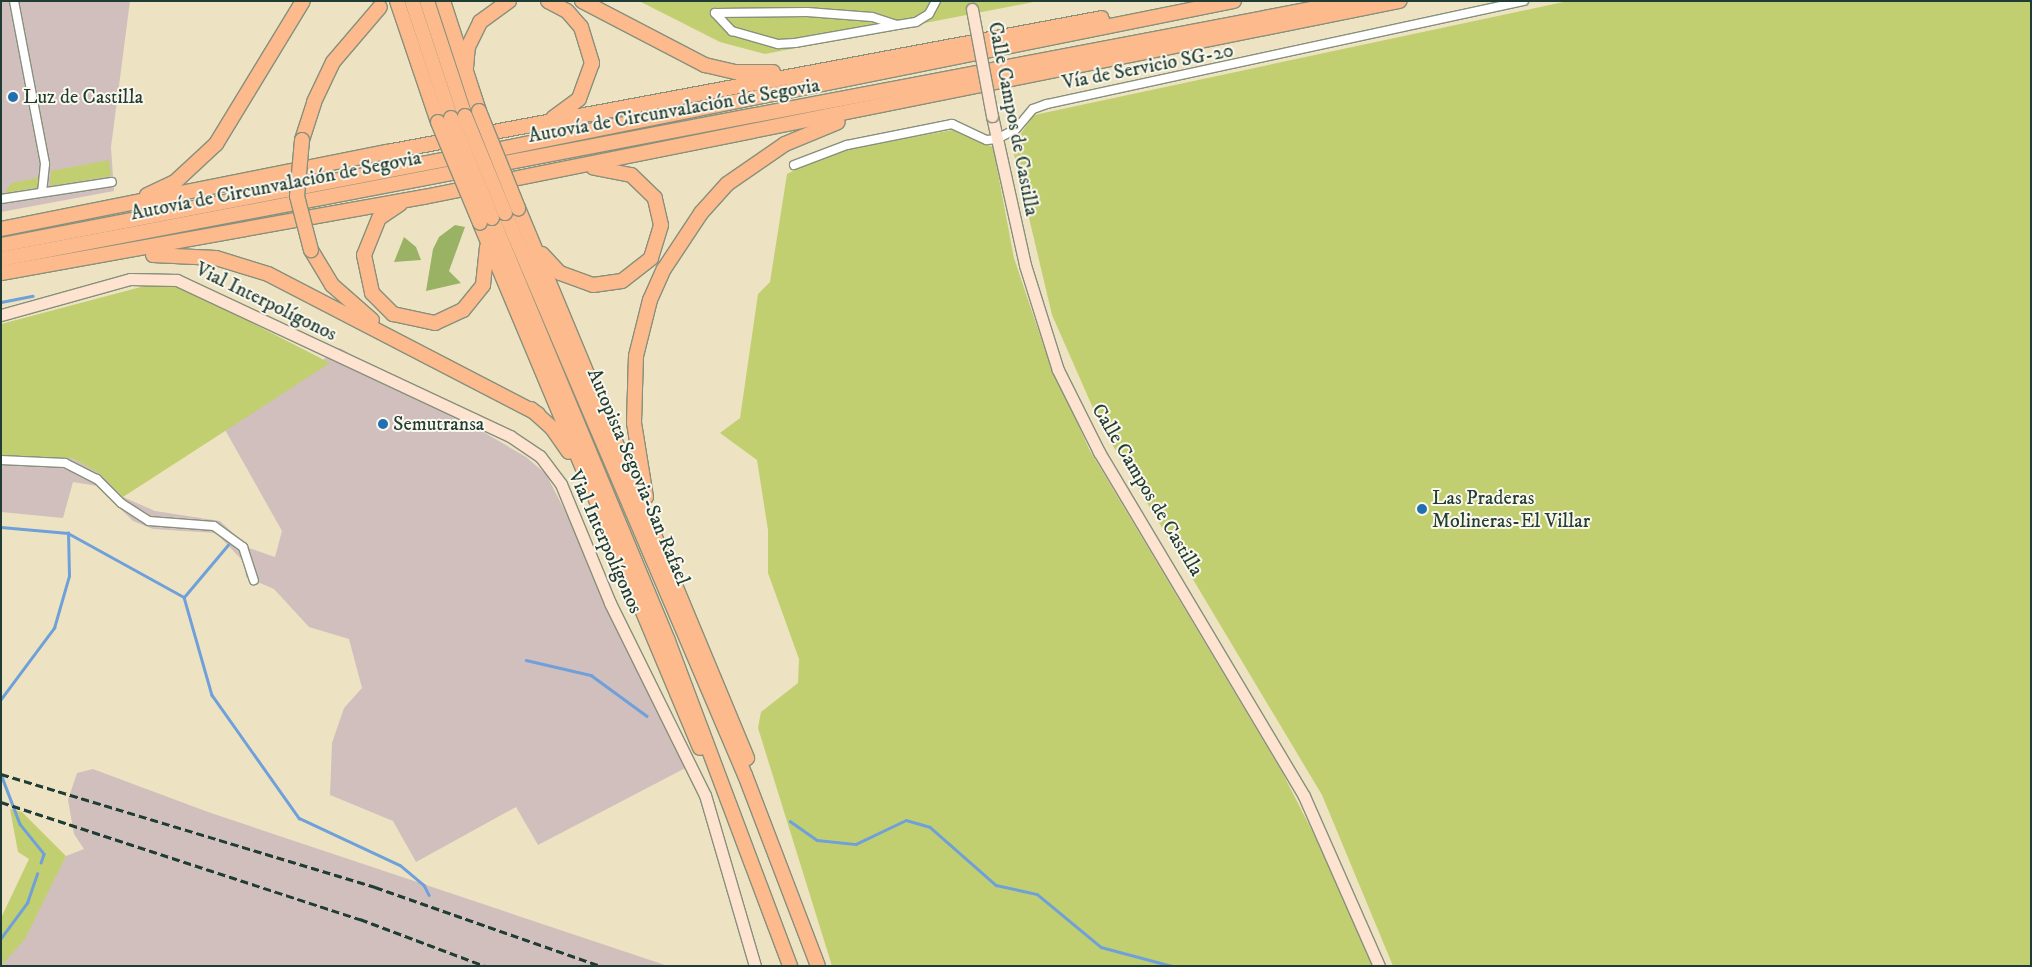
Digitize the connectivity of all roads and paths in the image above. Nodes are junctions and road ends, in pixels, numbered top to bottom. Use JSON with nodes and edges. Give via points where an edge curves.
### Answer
{"nodes":[{"id":1,"x":14,"y":1,"type":"edge"},
{"id":2,"x":303,"y":1,"type":"edge"},
{"id":3,"x":396,"y":1,"type":"edge"},
{"id":4,"x":412,"y":1,"type":"edge"},
{"id":5,"x":427,"y":1,"type":"edge"},
{"id":6,"x":443,"y":1,"type":"edge"},
{"id":7,"x":509,"y":1,"type":"edge"},
{"id":8,"x":548,"y":1,"type":"edge"},
{"id":9,"x":577,"y":1,"type":"edge"},
{"id":10,"x":582,"y":1,"type":"edge"},
{"id":11,"x":936,"y":1,"type":"edge"},
{"id":12,"x":1206,"y":1,"type":"edge"},
{"id":13,"x":1234,"y":1,"type":"edge"},
{"id":14,"x":1354,"y":1,"type":"edge"},
{"id":15,"x":1399,"y":1,"type":"edge"},
{"id":16,"x":1524,"y":1,"type":"edge"},
{"id":17,"x":971,"y":5,"type":"edge"},
{"id":18,"x":380,"y":7,"type":"dead end"},
{"id":19,"x":612,"y":18,"type":"junction"},
{"id":20,"x":897,"y":25,"type":"junction"},
{"id":21,"x":854,"y":64,"type":"junction"},
{"id":22,"x":964,"y":91,"type":"junction"},
{"id":23,"x":472,"y":92,"type":"junction"},
{"id":24,"x":444,"y":120,"type":"junction"},
{"id":25,"x":520,"y":127,"type":"junction"},
{"id":26,"x":997,"y":139,"type":"junction"},
{"id":27,"x":794,"y":166,"type":"dead end"},
{"id":28,"x":549,"y":172,"type":"junction"},
{"id":29,"x":112,"y":182,"type":"dead end"},
{"id":30,"x":42,"y":192,"type":"junction"},
{"id":31,"x":424,"y":197,"type":"junction"},
{"id":32,"x":1,"y":199,"type":"edge"},
{"id":33,"x":499,"y":215,"type":"junction"},
{"id":34,"x":526,"y":227,"type":"junction"},
{"id":35,"x":4,"y":229,"type":"edge"},
{"id":36,"x":1,"y":245,"type":"edge"},
{"id":37,"x":112,"y":256,"type":"junction"},
{"id":38,"x":1,"y":259,"type":"edge"},
{"id":39,"x":1,"y":273,"type":"edge"},
{"id":40,"x":1,"y":315,"type":"edge"},
{"id":41,"x":538,"y":414,"type":"junction"},
{"id":42,"x":1,"y":460,"type":"edge"},
{"id":43,"x":613,"y":539,"type":"junction"},
{"id":44,"x":254,"y":580,"type":"dead end"},
{"id":45,"x":687,"y":608,"type":"junction"},
{"id":46,"x":795,"y":898,"type":"junction"},
{"id":47,"x":767,"y":899,"type":"junction"},
{"id":48,"x":756,"y":966,"type":"edge"},
{"id":49,"x":790,"y":966,"type":"edge"},
{"id":50,"x":818,"y":966,"type":"edge"},
{"id":51,"x":1379,"y":966,"type":"edge"}],
"edges":[{"from":1,"to":30,"type":"street","via":[[45,174]]},
{"from":2,"to":35,"type":"highway","via":[[216,144],[175,182],[143,196]]},
{"from":3,"to":24,"type":"highway"},
{"from":4,"to":24,"type":"highway","name":"Autopista Segovia-San Rafael"},
{"from":5,"to":33,"type":"highway","name":"Autopista Segovia-San Rafael","bridge":true},
{"from":6,"to":23,"type":"highway"},
{"from":7,"to":23,"type":"highway","via":[[488,13],[471,38],[466,66]]},
{"from":8,"to":25,"type":"highway","via":[[567,11],[581,27],[590,48],[591,75],[579,99],[568,110]]},
{"from":9,"to":19,"type":"highway"},
{"from":10,"to":19,"type":"highway"},
{"from":11,"to":20,"type":"street","via":[[929,14]]},
{"from":12,"to":21,"type":"highway"},
{"from":13,"to":36,"type":"highway","name":"Autovía de Circunvalación de Segovia"},
{"from":14,"to":38,"type":"highway","name":"Autovía de Circunvalación de Segovia"},
{"from":15,"to":22,"type":"highway"},
{"from":16,"to":26,"type":"street","name":"Vía de Servicio SG-20","via":[[1047,104],[1033,109],[1016,129]]},
{"from":17,"to":26,"type":"main road","name":"Calle Campos de Castilla","bridge":true},
{"from":18,"to":41,"type":"highway","bridge":true,"via":[[333,62],[314,102],[302,140],[297,196],[311,250],[332,285],[359,310]]},
{"from":19,"to":21,"type":"highway","via":[[689,58],[721,69],[768,72]]},
{"from":20,"to":20,"type":"street","via":[[778,44],[732,31],[715,13],[807,12],[872,17]]},
{"from":21,"to":25,"type":"highway"},
{"from":22,"to":28,"type":"highway"},
{"from":22,"to":45,"type":"highway","via":[[847,118],[785,144],[728,184],[700,213],[664,269],[650,300],[636,356],[634,423],[645,494]]},
{"from":23,"to":33,"type":"highway","bridge":true,"via":[[479,112]]},
{"from":24,"to":33,"type":"highway","name":"Autopista Segovia-San Rafael","bridge":true},
{"from":25,"to":35,"type":"highway"},
{"from":26,"to":27,"type":"street","via":[[987,140],[952,124],[847,145]]},
{"from":26,"to":51,"type":"main road","name":"Calle Campos de Castilla","via":[[1043,330],[1078,413],[1304,796]]},
{"from":28,"to":31,"type":"highway"},
{"from":28,"to":34,"type":"highway","via":[[612,169],[639,180],[658,204],[662,225],[658,244],[636,274],[613,284],[593,285],[555,269]]},
{"from":29,"to":30,"type":"street"},
{"from":30,"to":32,"type":"street"},
{"from":31,"to":33,"type":"highway","via":[[387,212],[367,241],[366,281],[382,307],[393,314],[435,322],[455,316],[471,304],[488,265]]},
{"from":31,"to":37,"type":"highway"},
{"from":33,"to":34,"type":"highway"},
{"from":33,"to":43,"type":"highway"},
{"from":33,"to":46,"type":"highway","name":"Autopista Segovia-San Rafael"},
{"from":33,"to":47,"type":"highway","name":"Autopista Segovia-San Rafael"},
{"from":34,"to":45,"type":"highway"},
{"from":37,"to":39,"type":"highway"},
{"from":37,"to":41,"type":"highway","via":[[195,255],[252,268]]},
{"from":40,"to":48,"type":"main road","name":"Vial Interpolígonos","via":[[130,279],[177,280],[510,436],[540,456],[561,484],[610,603],[705,795]]},
{"from":41,"to":43,"type":"highway","via":[[560,438]]},
{"from":42,"to":44,"type":"street","via":[[65,463],[97,479],[121,504],[149,521],[214,526],[243,547]]},
{"from":43,"to":47,"type":"highway"},
{"from":45,"to":46,"type":"highway","via":[[754,775]]},
{"from":46,"to":50,"type":"highway","name":"Autopista Segovia-San Rafael"},
{"from":47,"to":49,"type":"highway","name":"Autopista Segovia-San Rafael"}]}
